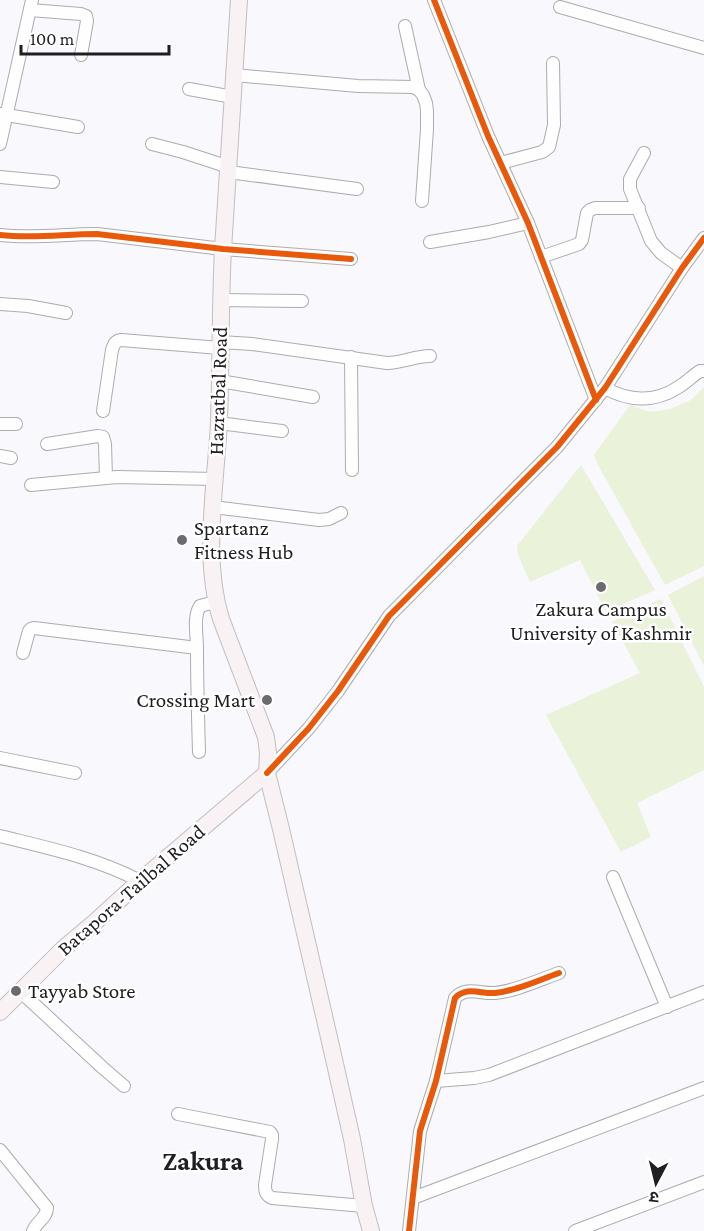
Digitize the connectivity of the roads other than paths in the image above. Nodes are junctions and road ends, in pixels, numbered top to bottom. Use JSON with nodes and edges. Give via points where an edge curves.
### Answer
{"nodes":[{"id":1,"x":239,"y":0,"type":"edge"},
{"id":2,"x":434,"y":0,"type":"edge"},
{"id":3,"x":31,"y":5,"type":"edge"},
{"id":4,"x":560,"y":7,"type":"dead end"},
{"id":5,"x":405,"y":26,"type":"dead end"},
{"id":6,"x":704,"y":48,"type":"edge"},
{"id":7,"x":81,"y":55,"type":"dead end"},
{"id":8,"x":553,"y":63,"type":"dead end"},
{"id":9,"x":234,"y":75,"type":"junction"},
{"id":10,"x":189,"y":89,"type":"dead end"},
{"id":11,"x":419,"y":90,"type":"junction"},
{"id":12,"x":233,"y":97,"type":"junction"},
{"id":13,"x":3,"y":114,"type":"edge"},
{"id":14,"x":78,"y":128,"type":"dead end"},
{"id":15,"x":0,"y":144,"type":"edge"},
{"id":16,"x":152,"y":144,"type":"dead end"},
{"id":17,"x":644,"y":153,"type":"dead end"},
{"id":18,"x":501,"y":163,"type":"junction"},
{"id":19,"x":229,"y":170,"type":"junction"},
{"id":20,"x":0,"y":177,"type":"edge"},
{"id":21,"x":53,"y":182,"type":"dead end"},
{"id":22,"x":357,"y":189,"type":"dead end"},
{"id":23,"x":422,"y":201,"type":"dead end"},
{"id":24,"x":639,"y":208,"type":"junction"},
{"id":25,"x":528,"y":223,"type":"junction"},
{"id":26,"x":0,"y":235,"type":"edge"},
{"id":27,"x":704,"y":238,"type":"edge"},
{"id":28,"x":430,"y":242,"type":"dead end"},
{"id":29,"x":224,"y":249,"type":"junction"},
{"id":30,"x":541,"y":257,"type":"junction"},
{"id":31,"x":351,"y":259,"type":"dead end"},
{"id":32,"x":682,"y":268,"type":"junction"},
{"id":33,"x":221,"y":300,"type":"junction"},
{"id":34,"x":302,"y":301,"type":"dead end"},
{"id":35,"x":0,"y":304,"type":"edge"},
{"id":36,"x":66,"y":313,"type":"dead end"},
{"id":37,"x":220,"y":345,"type":"junction"},
{"id":38,"x":430,"y":356,"type":"dead end"},
{"id":39,"x":351,"y":357,"type":"junction"},
{"id":40,"x":704,"y":371,"type":"edge"},
{"id":41,"x":220,"y":381,"type":"junction"},
{"id":42,"x":605,"y":388,"type":"junction"},
{"id":43,"x":313,"y":397,"type":"dead end"},
{"id":44,"x":596,"y":400,"type":"junction"},
{"id":45,"x":104,"y":411,"type":"dead end"},
{"id":46,"x":219,"y":423,"type":"junction"},
{"id":47,"x":0,"y":424,"type":"edge"},
{"id":48,"x":16,"y":424,"type":"dead end"},
{"id":49,"x":282,"y":431,"type":"dead end"},
{"id":50,"x":47,"y":444,"type":"dead end"},
{"id":51,"x":352,"y":470,"type":"dead end"},
{"id":52,"x":106,"y":478,"type":"junction"},
{"id":53,"x":215,"y":479,"type":"junction"},
{"id":54,"x":31,"y":485,"type":"dead end"},
{"id":55,"x":213,"y":507,"type":"junction"},
{"id":56,"x":341,"y":513,"type":"dead end"},
{"id":57,"x":215,"y":602,"type":"junction"},
{"id":58,"x":197,"y":648,"type":"junction"},
{"id":59,"x":23,"y":653,"type":"dead end"},
{"id":60,"x":200,"y":752,"type":"dead end"},
{"id":61,"x":0,"y":758,"type":"edge"},
{"id":62,"x":75,"y":773,"type":"dead end"},
{"id":63,"x":267,"y":773,"type":"junction"},
{"id":64,"x":0,"y":836,"type":"edge"},
{"id":65,"x":613,"y":877,"type":"dead end"},
{"id":66,"x":140,"y":880,"type":"junction"},
{"id":67,"x":559,"y":973,"type":"dead end"},
{"id":68,"x":21,"y":992,"type":"junction"},
{"id":69,"x":704,"y":992,"type":"edge"},
{"id":70,"x":667,"y":1006,"type":"junction"},
{"id":71,"x":0,"y":1011,"type":"edge"},
{"id":72,"x":436,"y":1081,"type":"junction"},
{"id":73,"x":124,"y":1086,"type":"dead end"},
{"id":74,"x":704,"y":1088,"type":"edge"},
{"id":75,"x":178,"y":1114,"type":"dead end"},
{"id":76,"x":2,"y":1157,"type":"edge"},
{"id":77,"x":704,"y":1182,"type":"edge"},
{"id":78,"x":413,"y":1198,"type":"junction"},
{"id":79,"x":364,"y":1206,"type":"junction"},
{"id":80,"x":33,"y":1231,"type":"edge"},
{"id":81,"x":371,"y":1231,"type":"edge"},
{"id":82,"x":410,"y":1231,"type":"edge"},
{"id":83,"x":575,"y":1231,"type":"edge"}],
"edges":[{"from":1,"to":9,"type":"main road","name":"Hazratbal Road"},
{"from":2,"to":18,"type":"street"},
{"from":3,"to":7,"type":"street","via":[[86,16]]},
{"from":3,"to":13,"type":"street"},
{"from":4,"to":6,"type":"street"},
{"from":5,"to":11,"type":"street"},
{"from":8,"to":18,"type":"street","via":[[554,125],[549,147]]},
{"from":9,"to":11,"type":"street"},
{"from":9,"to":12,"type":"main road","name":"Hazratbal Road"},
{"from":10,"to":12,"type":"street"},
{"from":11,"to":23,"type":"street","via":[[427,111]]},
{"from":12,"to":19,"type":"main road","name":"Hazratbal Road"},
{"from":13,"to":14,"type":"street"},
{"from":13,"to":15,"type":"street"},
{"from":16,"to":19,"type":"street"},
{"from":17,"to":24,"type":"street","via":[[629,184]]},
{"from":18,"to":25,"type":"street"},
{"from":19,"to":22,"type":"street"},
{"from":19,"to":29,"type":"main road","name":"Hazratbal Road"},
{"from":20,"to":21,"type":"street"},
{"from":24,"to":30,"type":"street","via":[[590,210],[579,244]]},
{"from":24,"to":32,"type":"street","via":[[651,241]]},
{"from":25,"to":28,"type":"street"},
{"from":25,"to":30,"type":"street"},
{"from":26,"to":29,"type":"street","via":[[97,234]]},
{"from":27,"to":32,"type":"street"},
{"from":29,"to":31,"type":"street"},
{"from":29,"to":33,"type":"main road","name":"Hazratbal Road"},
{"from":30,"to":44,"type":"street"},
{"from":32,"to":42,"type":"street"},
{"from":33,"to":34,"type":"street"},
{"from":33,"to":37,"type":"main road","name":"Hazratbal Road"},
{"from":35,"to":36,"type":"street"},
{"from":37,"to":39,"type":"street","via":[[252,344]]},
{"from":37,"to":41,"type":"main road","name":"Hazratbal Road"},
{"from":37,"to":45,"type":"street","via":[[117,340],[112,350]]},
{"from":38,"to":39,"type":"street","via":[[396,363]]},
{"from":39,"to":51,"type":"street"},
{"from":40,"to":42,"type":"street","via":[[669,393],[651,398],[622,396]]},
{"from":41,"to":43,"type":"street"},
{"from":41,"to":46,"type":"main road","name":"Hazratbal Road"},
{"from":42,"to":44,"type":"street"},
{"from":44,"to":63,"type":"street","via":[[557,447],[389,616],[309,728]]},
{"from":46,"to":49,"type":"street"},
{"from":46,"to":53,"type":"main road","name":"Hazratbal Road"},
{"from":47,"to":48,"type":"street"},
{"from":50,"to":52,"type":"street","via":[[103,437]]},
{"from":52,"to":53,"type":"street"},
{"from":52,"to":54,"type":"street"},
{"from":53,"to":55,"type":"main road","name":"Hazratbal Road"},
{"from":55,"to":56,"type":"street","via":[[319,520]]},
{"from":55,"to":57,"type":"main road","name":"Hazratbal Road","via":[[211,573]]},
{"from":57,"to":58,"type":"street","via":[[198,610]]},
{"from":57,"to":63,"type":"main road","name":"Hazratbal Road","via":[[266,737]]},
{"from":58,"to":59,"type":"street","via":[[34,628],[29,631]]},
{"from":58,"to":60,"type":"street"},
{"from":61,"to":62,"type":"street"},
{"from":63,"to":66,"type":"main road","name":"Batapora-Tailbal Road"},
{"from":63,"to":79,"type":"main road","name":"Hazratbal Road","via":[[337,1069]]},
{"from":64,"to":66,"type":"street","via":[[81,856]]},
{"from":65,"to":70,"type":"street"},
{"from":66,"to":68,"type":"main road","name":"Batapora-Tailbal Road"},
{"from":67,"to":72,"type":"street","via":[[501,992],[459,994]]},
{"from":68,"to":71,"type":"main road","name":"Batapora-Tailbal Road"},
{"from":68,"to":73,"type":"street"},
{"from":69,"to":70,"type":"street"},
{"from":70,"to":72,"type":"street","via":[[489,1075]]},
{"from":72,"to":78,"type":"street","via":[[420,1131]]},
{"from":74,"to":78,"type":"street"},
{"from":75,"to":79,"type":"street","via":[[270,1132],[273,1139],[265,1191],[272,1198]]},
{"from":76,"to":80,"type":"street","via":[[47,1208],[47,1214]]},
{"from":77,"to":83,"type":"street"},
{"from":78,"to":82,"type":"street"},
{"from":79,"to":81,"type":"main road","name":"Hazratbal Road"}]}
